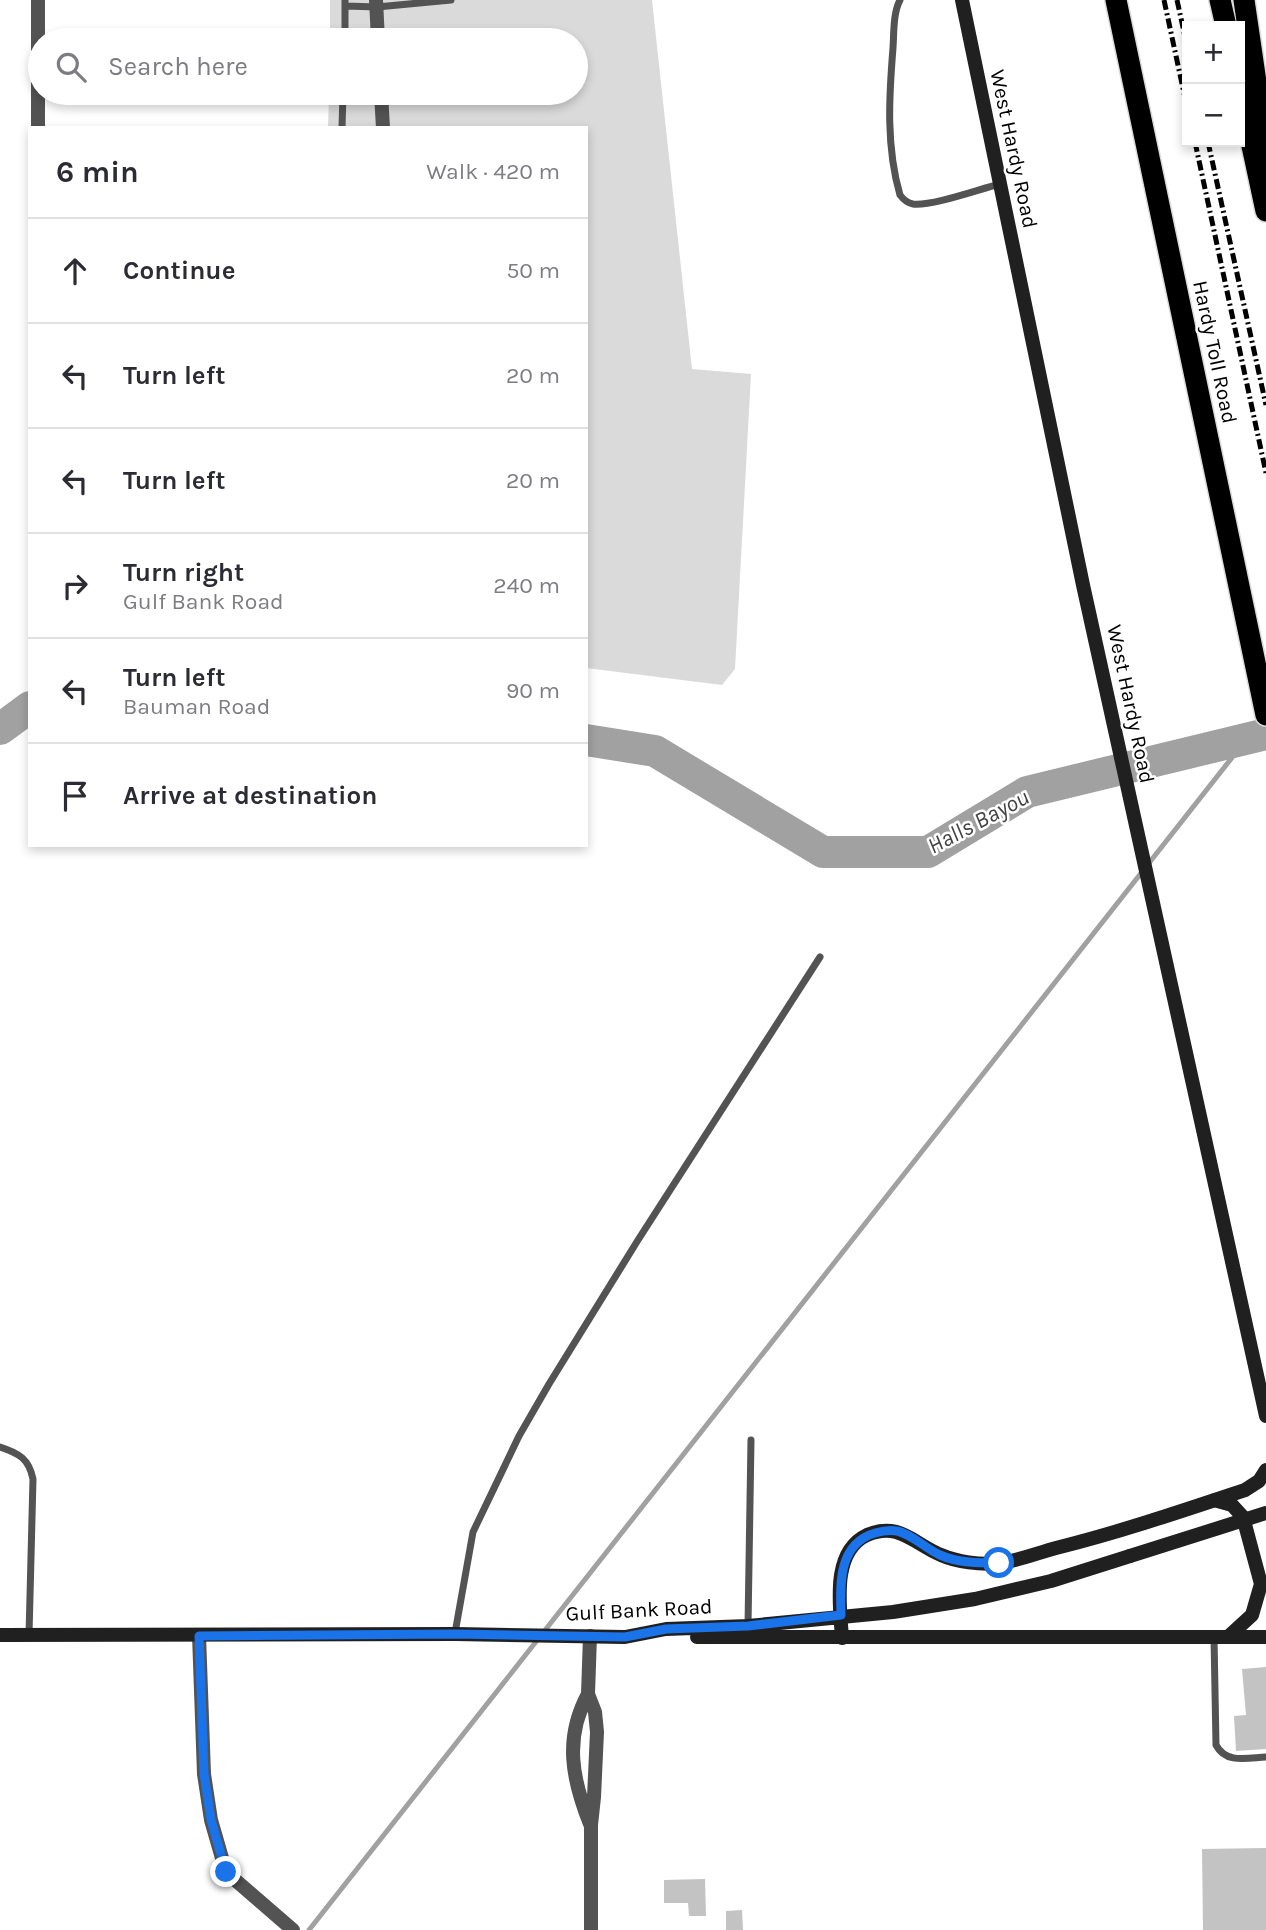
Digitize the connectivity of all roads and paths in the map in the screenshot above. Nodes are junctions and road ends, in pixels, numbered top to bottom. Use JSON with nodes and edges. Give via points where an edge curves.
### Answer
{"nodes":[{"id":1,"x":38,"y":0,"type":"edge"},
{"id":2,"x":451,"y":0,"type":"edge"},
{"id":3,"x":901,"y":0,"type":"edge"},
{"id":4,"x":962,"y":0,"type":"edge"},
{"id":5,"x":1116,"y":0,"type":"edge"},
{"id":6,"x":1220,"y":0,"type":"edge"},
{"id":7,"x":1244,"y":0,"type":"edge"},
{"id":8,"x":345,"y":3,"type":"edge"},
{"id":9,"x":376,"y":4,"type":"edge"},
{"id":10,"x":1225,"y":21,"type":"edge"},
{"id":11,"x":38,"y":28,"type":"edge"},
{"id":12,"x":345,"y":28,"type":"edge"},
{"id":13,"x":377,"y":28,"type":"edge"},
{"id":14,"x":38,"y":105,"type":"edge"},
{"id":15,"x":343,"y":105,"type":"edge"},
{"id":16,"x":382,"y":105,"type":"edge"},
{"id":17,"x":1245,"y":113,"type":"edge"},
{"id":18,"x":38,"y":126,"type":"edge"},
{"id":19,"x":342,"y":126,"type":"edge"},
{"id":20,"x":383,"y":126,"type":"edge"},
{"id":21,"x":1266,"y":150,"type":"edge"},
{"id":22,"x":1000,"y":184,"type":"junction"},
{"id":23,"x":1266,"y":211,"type":"edge"},
{"id":24,"x":1266,"y":715,"type":"edge"},
{"id":25,"x":820,"y":957,"type":"dead end"},
{"id":26,"x":1266,"y":1416,"type":"edge"},
{"id":27,"x":751,"y":1440,"type":"dead end"},
{"id":28,"x":0,"y":1447,"type":"edge"},
{"id":29,"x":1266,"y":1469,"type":"edge"},
{"id":30,"x":1214,"y":1500,"type":"junction"},
{"id":31,"x":1266,"y":1513,"type":"edge"},
{"id":32,"x":841,"y":1615,"type":"junction"},
{"id":33,"x":748,"y":1626,"type":"junction"},
{"id":34,"x":29,"y":1634,"type":"junction"},
{"id":35,"x":455,"y":1634,"type":"junction"},
{"id":36,"x":0,"y":1635,"type":"edge"},
{"id":37,"x":199,"y":1636,"type":"junction"},
{"id":38,"x":590,"y":1636,"type":"junction"},
{"id":39,"x":625,"y":1637,"type":"junction"},
{"id":40,"x":1221,"y":1637,"type":"junction"},
{"id":41,"x":1266,"y":1637,"type":"edge"},
{"id":42,"x":842,"y":1638,"type":"junction"},
{"id":43,"x":588,"y":1693,"type":"junction"},
{"id":44,"x":1266,"y":1757,"type":"edge"},
{"id":45,"x":591,"y":1825,"type":"junction"},
{"id":46,"x":293,"y":1930,"type":"edge"},
{"id":47,"x":591,"y":1930,"type":"edge"}],
"edges":[{"from":1,"to":11,"type":"street"},
{"from":2,"to":9,"type":"lane"},
{"from":3,"to":22,"type":"lane","via":[[894,36],[890,121],[900,195],[912,204],[927,203]]},
{"from":4,"to":22,"type":"main road","name":"West Hardy Road"},
{"from":5,"to":24,"type":"highway","name":"Hardy Toll Road"},
{"from":6,"to":10,"type":"highway"},
{"from":7,"to":21,"type":"highway"},
{"from":8,"to":9,"type":"lane"},
{"from":8,"to":12,"type":"lane"},
{"from":9,"to":13,"type":"street"},
{"from":14,"to":18,"type":"street"},
{"from":15,"to":19,"type":"lane"},
{"from":16,"to":20,"type":"street"},
{"from":17,"to":23,"type":"highway"},
{"from":22,"to":26,"type":"main road","name":"West Hardy Road"},
{"from":25,"to":35,"type":"lane","via":[[638,1240],[519,1436],[473,1532]]},
{"from":27,"to":33,"type":"lane"},
{"from":28,"to":34,"type":"lane","via":[[15,1451],[30,1464],[33,1479]]},
{"from":29,"to":30,"type":"main road","via":[[1259,1481],[1245,1490]]},
{"from":30,"to":32,"type":"main road","via":[[1097,1538],[999,1563],[940,1555],[898,1531],[866,1536],[846,1557],[840,1584]]},
{"from":30,"to":40,"type":"main road","via":[[1232,1505],[1243,1517],[1261,1584],[1252,1615]]},
{"from":31,"to":32,"type":"main road","name":"Gulf Bank Road","bridge":true,"via":[[1051,1581],[975,1600]]},
{"from":32,"to":33,"type":"main road","name":"Gulf Bank Road"},
{"from":32,"to":42,"type":"main road"},
{"from":33,"to":39,"type":"main road","name":"Gulf Bank Road","via":[[666,1629]]},
{"from":34,"to":36,"type":"main road","name":"Gulf Bank Road"},
{"from":34,"to":37,"type":"main road","name":"Gulf Bank Road"},
{"from":35,"to":37,"type":"main road","name":"Gulf Bank Road"},
{"from":35,"to":38,"type":"main road","name":"Gulf Bank Road"},
{"from":37,"to":46,"type":"street","via":[[204,1774],[226,1872]]},
{"from":38,"to":39,"type":"main road","name":"Gulf Bank Road"},
{"from":38,"to":43,"type":"street"},
{"from":39,"to":42,"type":"main road"},
{"from":40,"to":41,"type":"main road"},
{"from":40,"to":42,"type":"main road"},
{"from":40,"to":44,"type":"lane","via":[[1216,1745],[1230,1759]]},
{"from":43,"to":45,"type":"street","via":[[597,1732]]},
{"from":43,"to":45,"type":"street","via":[[573,1730],[573,1766]]},
{"from":45,"to":47,"type":"street"}]}
